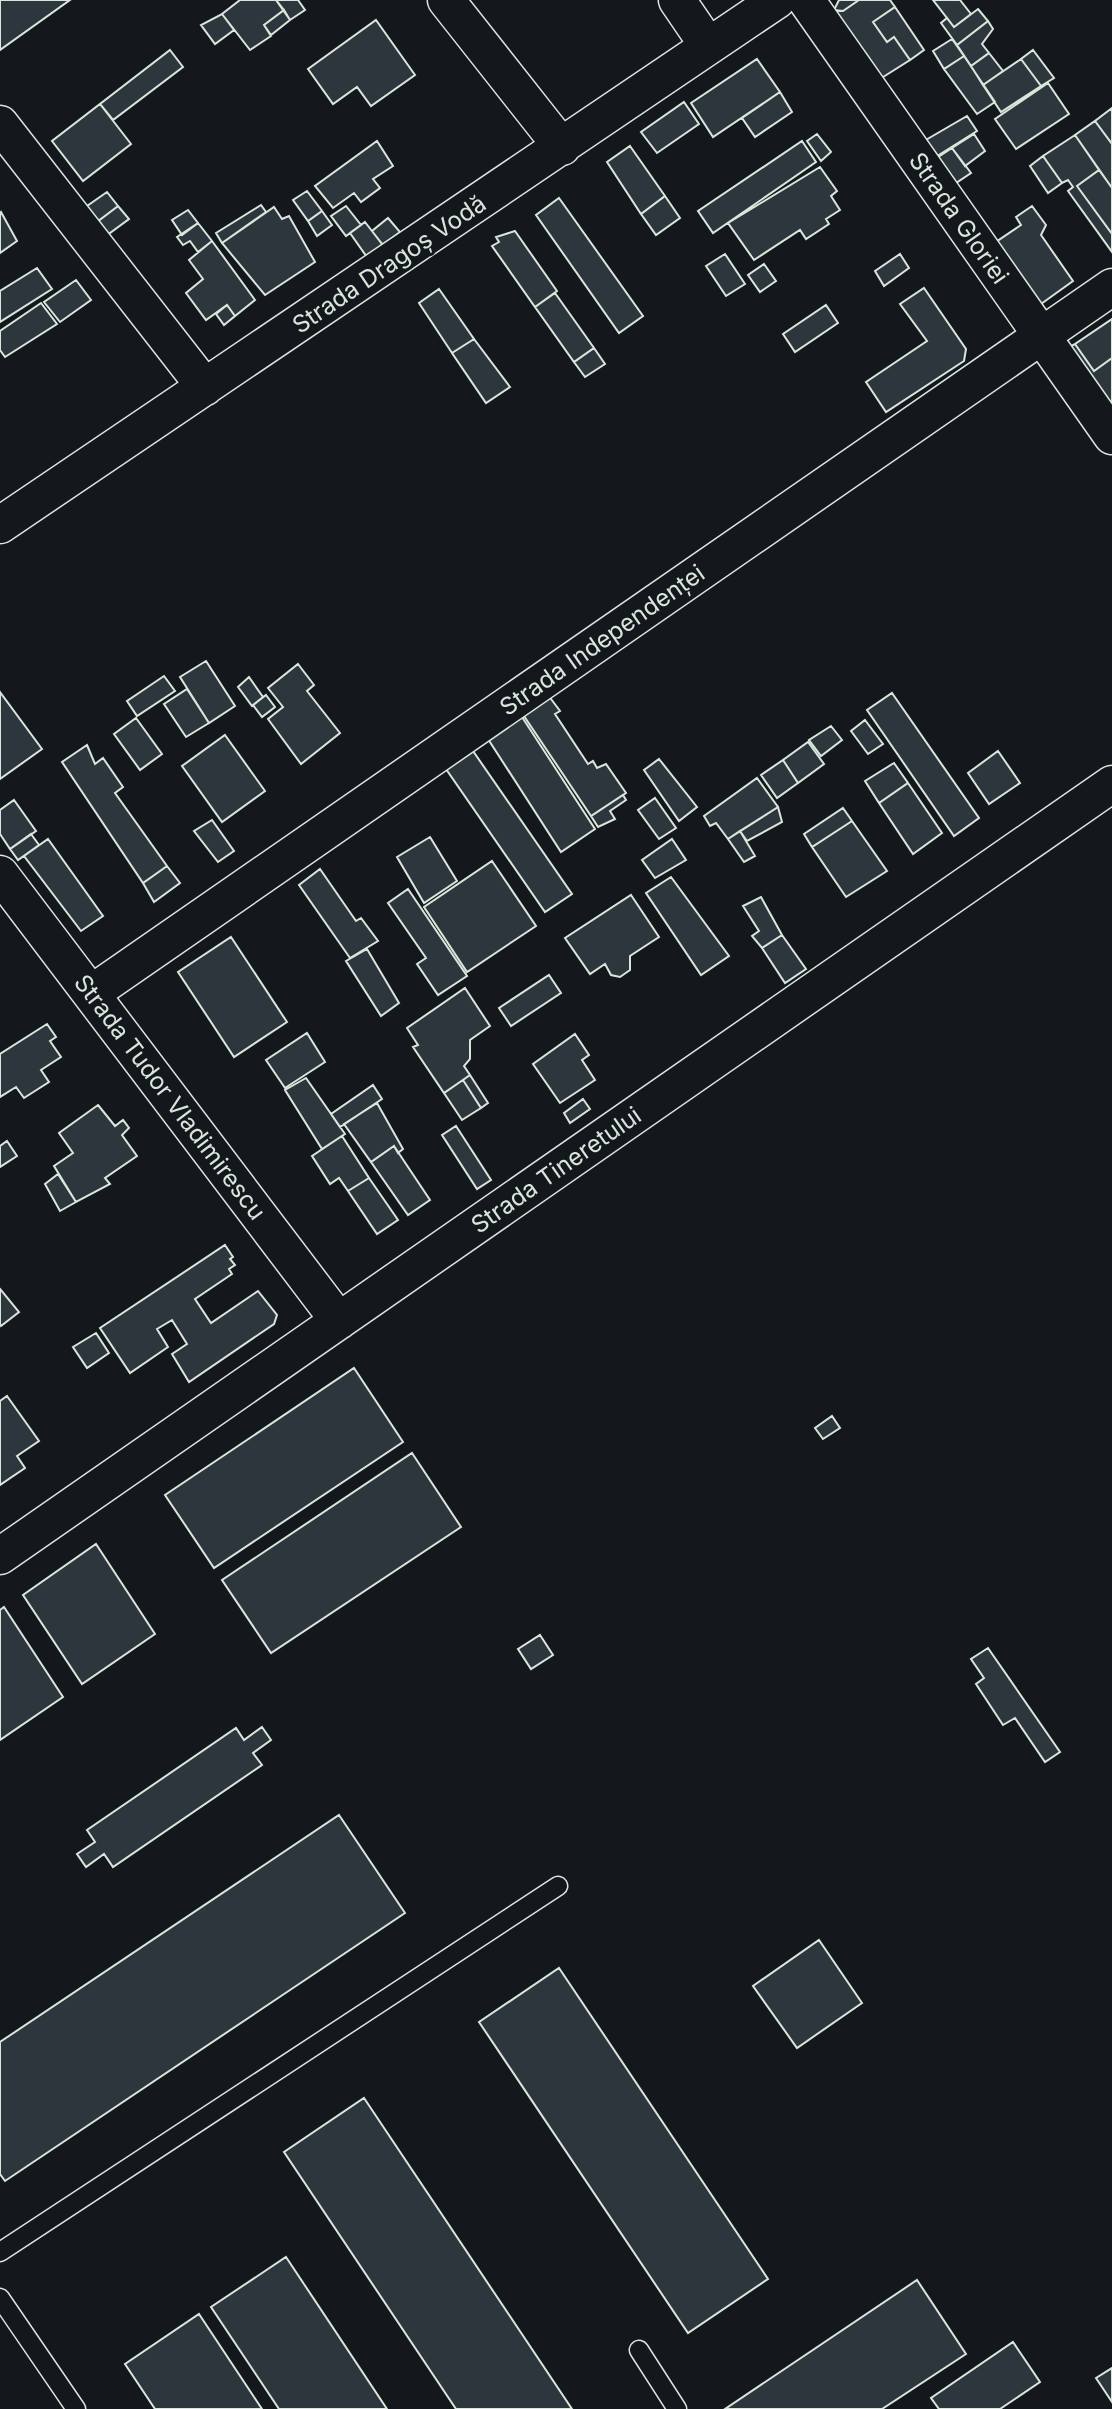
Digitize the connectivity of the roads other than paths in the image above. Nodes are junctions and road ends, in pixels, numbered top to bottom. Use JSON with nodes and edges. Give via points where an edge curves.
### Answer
{"nodes":[{"id":1,"x":446,"y":0,"type":"edge"},
{"id":2,"x":677,"y":0,"type":"edge"},
{"id":3,"x":777,"y":0,"type":"edge"},
{"id":4,"x":806,"y":0,"type":"edge"},
{"id":5,"x":707,"y":44,"type":"junction"},
{"id":6,"x":0,"y":124,"type":"edge"},
{"id":7,"x":562,"y":147,"type":"junction"},
{"id":8,"x":1112,"y":287,"type":"edge"},
{"id":9,"x":1042,"y":335,"type":"junction"},
{"id":10,"x":205,"y":387,"type":"junction"},
{"id":11,"x":1112,"y":436,"type":"edge"},
{"id":12,"x":0,"y":525,"type":"edge"},
{"id":13,"x":1112,"y":784,"type":"edge"},
{"id":14,"x":0,"y":874,"type":"edge"},
{"id":15,"x":92,"y":993,"type":"junction"},
{"id":16,"x":339,"y":1321,"type":"junction"},
{"id":17,"x":0,"y":1556,"type":"edge"},
{"id":18,"x":558,"y":1886,"type":"dead end"},
{"id":19,"x":0,"y":2252,"type":"edge"},
{"id":20,"x":0,"y":2298,"type":"edge"},
{"id":21,"x":639,"y":2350,"type":"dead end"},
{"id":22,"x":76,"y":2409,"type":"edge"},
{"id":23,"x":677,"y":2409,"type":"edge"}],
"edges":[{"from":1,"to":7,"type":"street"},
{"from":2,"to":5,"type":"street"},
{"from":3,"to":5,"type":"street","name":"Strada Dragoș Vodă"},
{"from":4,"to":9,"type":"street","name":"Strada Gloriei"},
{"from":5,"to":7,"type":"street","name":"Strada Dragoș Vodă"},
{"from":6,"to":10,"type":"street"},
{"from":7,"to":10,"type":"street","name":"Strada Dragoș Vodă"},
{"from":8,"to":9,"type":"street","name":"Strada Independenței"},
{"from":9,"to":11,"type":"street","name":"Strada Gloriei"},
{"from":9,"to":15,"type":"street","name":"Strada Independenței"},
{"from":10,"to":12,"type":"street","name":"Strada Dragoș Vodă"},
{"from":13,"to":16,"type":"street","name":"Strada Tineretului"},
{"from":14,"to":15,"type":"street","name":"Strada Tudor Vladimirescu"},
{"from":15,"to":16,"type":"street","name":"Strada Tudor Vladimirescu"},
{"from":16,"to":17,"type":"street","name":"Strada Tineretului"},
{"from":18,"to":19,"type":"lane"},
{"from":20,"to":22,"type":"lane"},
{"from":21,"to":23,"type":"lane"}]}
